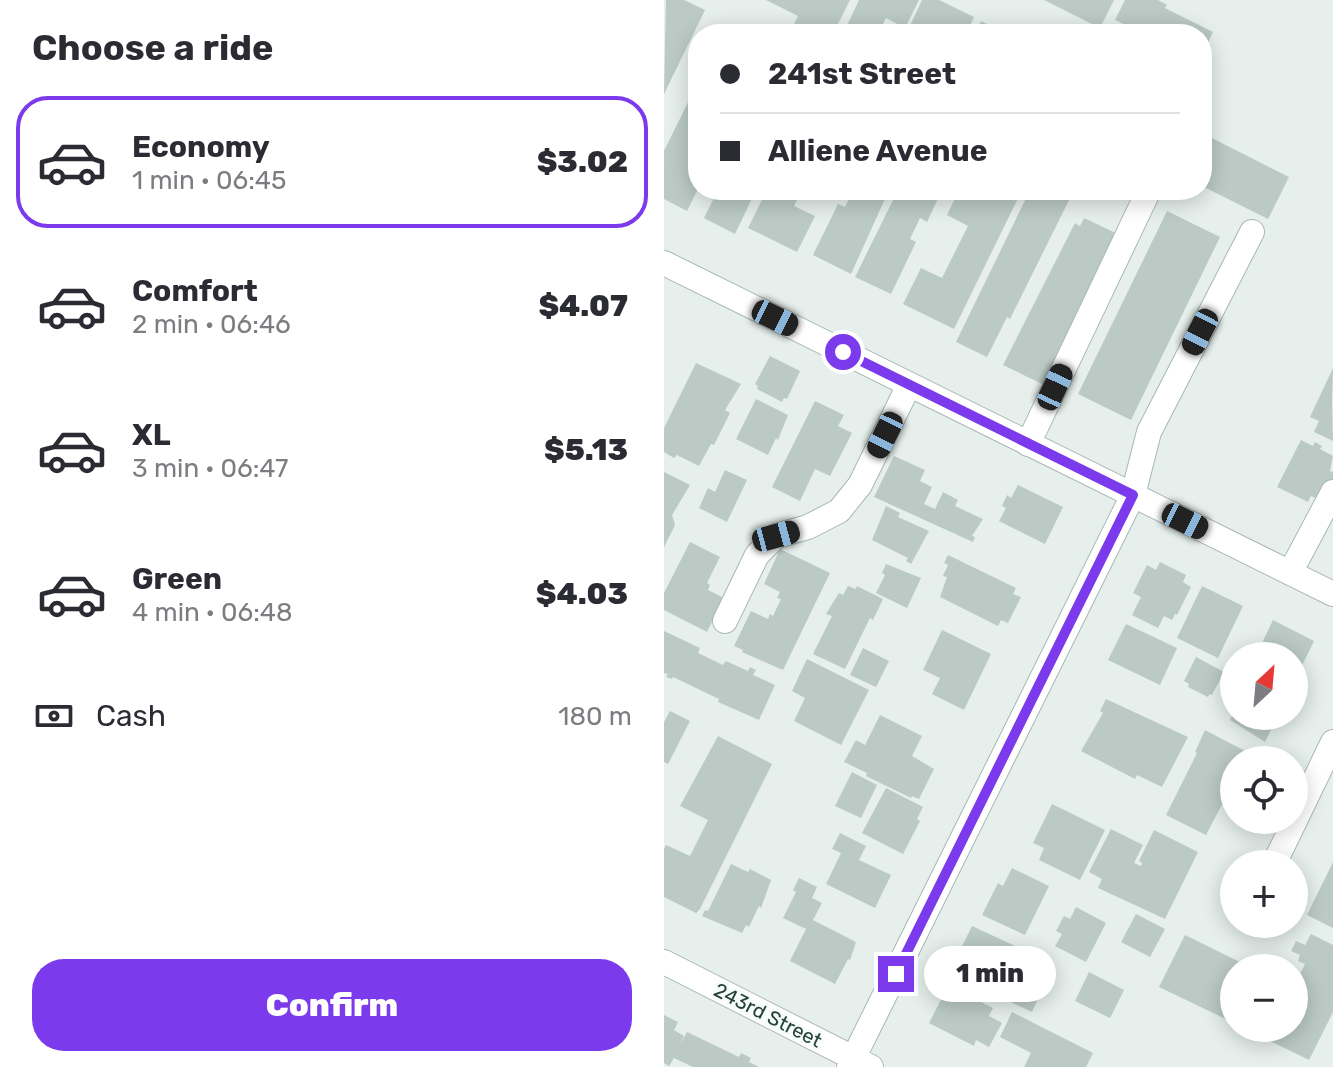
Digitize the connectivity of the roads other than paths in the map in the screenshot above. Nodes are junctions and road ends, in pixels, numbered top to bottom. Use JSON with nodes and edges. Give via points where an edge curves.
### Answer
{"nodes":[{"id":1,"x":1144,"y":200,"type":"edge"},
{"id":2,"x":1252,"y":232,"type":"dead end"},
{"id":3,"x":664,"y":263,"type":"edge"},
{"id":4,"x":909,"y":385,"type":"junction"},
{"id":5,"x":1028,"y":444,"type":"junction"},
{"id":6,"x":1333,"y":492,"type":"edge"},
{"id":7,"x":1133,"y":495,"type":"junction"},
{"id":8,"x":1290,"y":573,"type":"junction"},
{"id":9,"x":1333,"y":594,"type":"edge"},
{"id":10,"x":725,"y":621,"type":"dead end"},
{"id":11,"x":1333,"y":742,"type":"edge"},
{"id":12,"x":1325,"y":778,"type":"edge"},
{"id":13,"x":1282,"y":850,"type":"edge"},
{"id":14,"x":664,"y":962,"type":"edge"},
{"id":15,"x":858,"y":1064,"type":"edge"}],
"edges":[{"from":1,"to":5,"type":"street"},
{"from":2,"to":7,"type":"street","via":[[1149,432]]},
{"from":3,"to":4,"type":"street"},
{"from":4,"to":5,"type":"street"},
{"from":4,"to":10,"type":"street","via":[[860,485],[839,511],[776,536],[757,555]]},
{"from":5,"to":7,"type":"street"},
{"from":6,"to":8,"type":"street"},
{"from":7,"to":8,"type":"street"},
{"from":7,"to":15,"type":"street"},
{"from":8,"to":9,"type":"street"},
{"from":11,"to":12,"type":"street"},
{"from":12,"to":13,"type":"street"},
{"from":14,"to":15,"type":"street","name":"243rd Street"}]}
